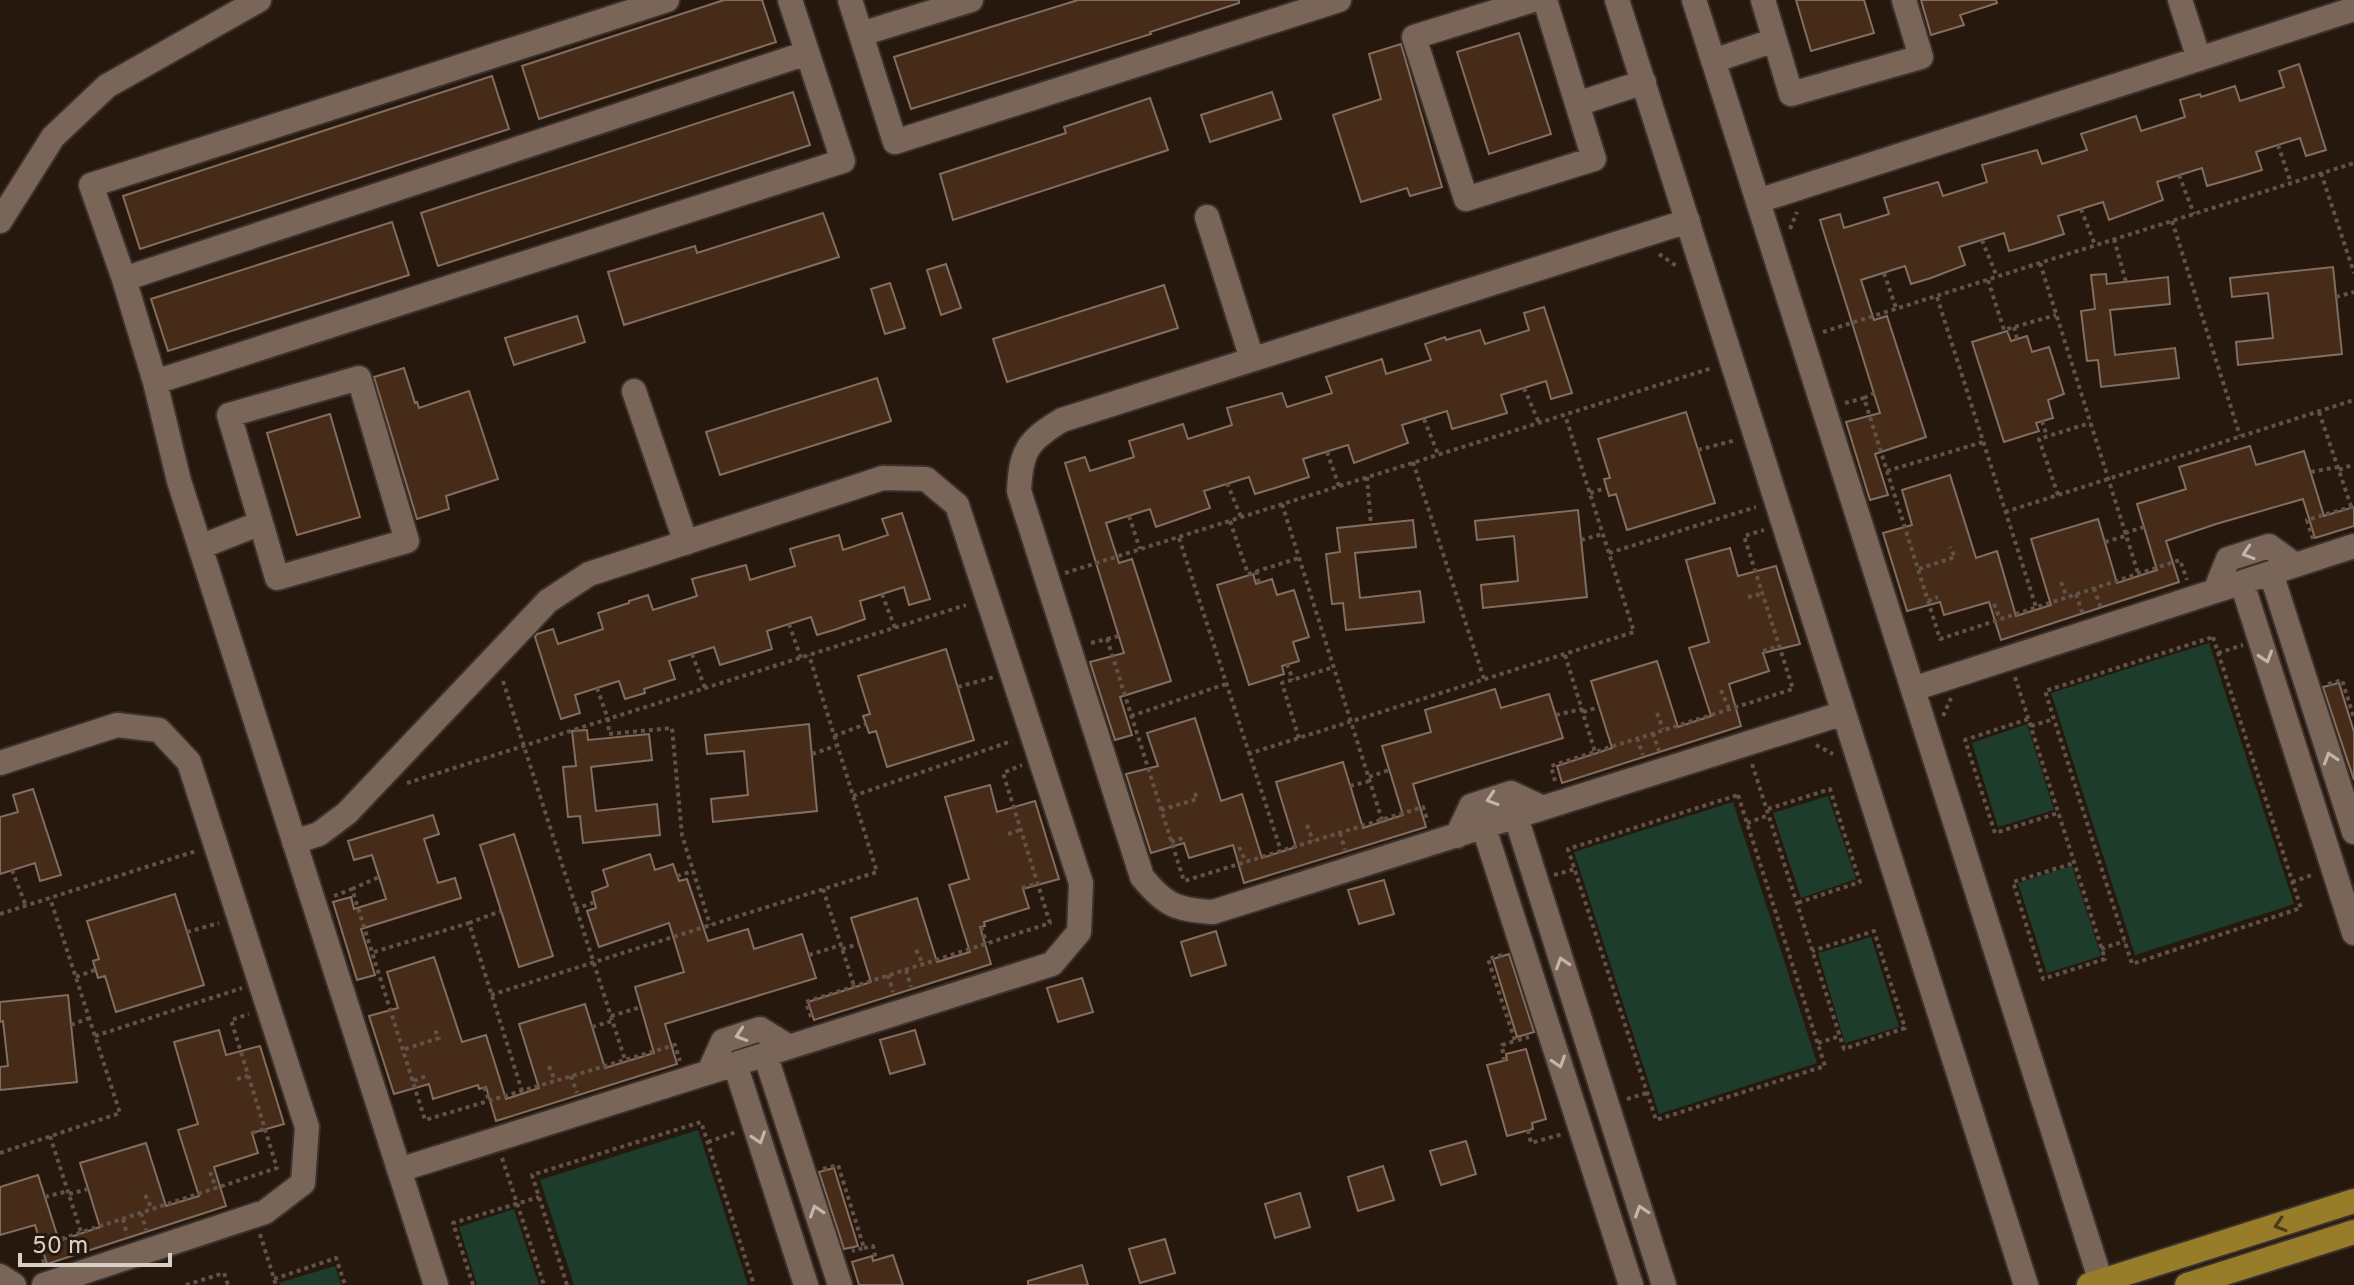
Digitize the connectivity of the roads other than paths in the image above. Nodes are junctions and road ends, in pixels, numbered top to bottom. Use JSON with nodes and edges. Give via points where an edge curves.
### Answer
{"nodes":[{"id":1,"x":259,"y":0,"type":"edge"},
{"id":2,"x":667,"y":0,"type":"edge"},
{"id":3,"x":790,"y":0,"type":"edge"},
{"id":4,"x":850,"y":0,"type":"edge"},
{"id":5,"x":971,"y":0,"type":"edge"},
{"id":6,"x":1339,"y":0,"type":"edge"},
{"id":7,"x":1533,"y":0,"type":"edge"},
{"id":8,"x":1545,"y":0,"type":"edge"},
{"id":9,"x":1694,"y":0,"type":"edge"},
{"id":10,"x":1763,"y":0,"type":"edge"},
{"id":11,"x":1904,"y":0,"type":"edge"},
{"id":12,"x":2180,"y":0,"type":"edge"},
{"id":13,"x":1620,"y":8,"type":"edge"},
{"id":14,"x":2354,"y":9,"type":"edge"},
{"id":15,"x":861,"y":34,"type":"junction"},
{"id":16,"x":1775,"y":40,"type":"junction"},
{"id":17,"x":807,"y":53,"type":"junction"},
{"id":18,"x":2199,"y":59,"type":"junction"},
{"id":19,"x":1713,"y":61,"type":"junction"},
{"id":20,"x":1644,"y":82,"type":"junction"},
{"id":21,"x":1577,"y":104,"type":"junction"},
{"id":22,"x":1758,"y":201,"type":"junction"},
{"id":23,"x":1207,"y":217,"type":"dead end"},
{"id":24,"x":0,"y":221,"type":"edge"},
{"id":25,"x":1688,"y":221,"type":"junction"},
{"id":26,"x":124,"y":279,"type":"junction"},
{"id":27,"x":1252,"y":359,"type":"junction"},
{"id":28,"x":155,"y":382,"type":"junction"},
{"id":29,"x":634,"y":391,"type":"dead end"},
{"id":30,"x":261,"y":523,"type":"junction"},
{"id":31,"x":686,"y":543,"type":"junction"},
{"id":32,"x":2354,"y":546,"type":"edge"},
{"id":33,"x":200,"y":547,"type":"junction"},
{"id":34,"x":2300,"y":556,"type":"junction"},
{"id":35,"x":2271,"y":573,"type":"junction"},
{"id":36,"x":2242,"y":583,"type":"junction"},
{"id":37,"x":2206,"y":585,"type":"junction"},
{"id":38,"x":1913,"y":689,"type":"junction"},
{"id":39,"x":1844,"y":713,"type":"junction"},
{"id":40,"x":0,"y":763,"type":"edge"},
{"id":41,"x":1550,"y":799,"type":"junction"},
{"id":42,"x":1516,"y":817,"type":"junction"},
{"id":43,"x":1484,"y":828,"type":"junction"},
{"id":44,"x":2354,"y":832,"type":"edge"},
{"id":45,"x":1457,"y":836,"type":"junction"},
{"id":46,"x":294,"y":842,"type":"junction"},
{"id":47,"x":2354,"y":933,"type":"edge"},
{"id":48,"x":777,"y":1051,"type":"junction"},
{"id":49,"x":735,"y":1064,"type":"junction"},
{"id":50,"x":709,"y":1072,"type":"junction"},
{"id":51,"x":399,"y":1170,"type":"junction"},
{"id":52,"x":2354,"y":1201,"type":"edge"},
{"id":53,"x":2354,"y":1232,"type":"edge"},
{"id":54,"x":0,"y":1276,"type":"edge"},
{"id":55,"x":45,"y":1277,"type":"edge"},
{"id":56,"x":2097,"y":1284,"type":"edge"},
{"id":57,"x":14,"y":1285,"type":"edge"},
{"id":58,"x":436,"y":1285,"type":"edge"},
{"id":59,"x":806,"y":1285,"type":"edge"},
{"id":60,"x":840,"y":1285,"type":"edge"},
{"id":61,"x":1631,"y":1285,"type":"edge"},
{"id":62,"x":1664,"y":1285,"type":"edge"},
{"id":63,"x":2026,"y":1285,"type":"edge"},
{"id":64,"x":2187,"y":1285,"type":"edge"}],
"edges":[{"from":1,"to":24,"type":"street","via":[[107,86],[53,137]]},
{"from":2,"to":26,"type":"street","via":[[91,185]]},
{"from":3,"to":17,"type":"street"},
{"from":4,"to":15,"type":"street"},
{"from":5,"to":15,"type":"street"},
{"from":6,"to":15,"type":"street","via":[[895,142]]},
{"from":7,"to":21,"type":"street","via":[[1414,37],[1466,199],[1594,159]]},
{"from":8,"to":21,"type":"street"},
{"from":9,"to":19,"type":"street"},
{"from":10,"to":16,"type":"street"},
{"from":11,"to":16,"type":"street","via":[[1921,57],[1791,94]]},
{"from":12,"to":18,"type":"street"},
{"from":13,"to":20,"type":"street"},
{"from":14,"to":18,"type":"street"},
{"from":16,"to":19,"type":"street"},
{"from":17,"to":26,"type":"street"},
{"from":17,"to":28,"type":"street","via":[[843,161]]},
{"from":18,"to":22,"type":"street"},
{"from":19,"to":22,"type":"street"},
{"from":20,"to":21,"type":"street"},
{"from":20,"to":25,"type":"street"},
{"from":22,"to":38,"type":"street"},
{"from":23,"to":27,"type":"street"},
{"from":25,"to":27,"type":"street"},
{"from":25,"to":39,"type":"street"},
{"from":26,"to":28,"type":"street"},
{"from":27,"to":45,"type":"street","via":[[1062,420],[1037,435],[1020,461],[1019,491],[1142,877],[1158,896],[1184,910],[1213,912]]},
{"from":28,"to":33,"type":"street"},
{"from":29,"to":31,"type":"street"},
{"from":30,"to":30,"type":"street","via":[[277,578],[407,541],[359,378],[229,415]]},
{"from":30,"to":33,"type":"street"},
{"from":31,"to":46,"type":"street","via":[[589,574],[548,601],[347,813],[319,834]]},
{"from":31,"to":48,"type":"street","via":[[883,478],[926,479],[957,505],[1081,883],[1079,932],[1052,964]]},
{"from":32,"to":34,"type":"street"},
{"from":33,"to":46,"type":"street"},
{"from":34,"to":35,"type":"street"},
{"from":34,"to":37,"type":"street","one_way":true,"via":[[2269,546],[2228,559]]},
{"from":35,"to":36,"type":"street"},
{"from":44,"to":35,"type":"street","one_way":true},
{"from":36,"to":37,"type":"street"},
{"from":36,"to":47,"type":"street","one_way":true},
{"from":37,"to":38,"type":"street"},
{"from":38,"to":56,"type":"street"},
{"from":39,"to":41,"type":"street"},
{"from":39,"to":63,"type":"street"},
{"from":40,"to":55,"type":"street","via":[[117,725],[159,730],[189,762],[307,1127],[303,1183],[265,1212]]},
{"from":41,"to":42,"type":"street"},
{"from":41,"to":45,"type":"street","one_way":true,"via":[[1511,793],[1471,806]]},
{"from":42,"to":43,"type":"street"},
{"from":62,"to":42,"type":"street","one_way":true},
{"from":43,"to":45,"type":"street"},
{"from":43,"to":61,"type":"street","one_way":true},
{"from":46,"to":51,"type":"street"},
{"from":48,"to":49,"type":"street"},
{"from":48,"to":50,"type":"street","one_way":true,"via":[[760,1029],[723,1041]]},
{"from":60,"to":48,"type":"street","one_way":true},
{"from":49,"to":50,"type":"street"},
{"from":49,"to":59,"type":"street","one_way":true},
{"from":50,"to":51,"type":"street"},
{"from":51,"to":58,"type":"street"},
{"from":52,"to":56,"type":"main road","one_way":true},
{"from":53,"to":64,"type":"main road"},
{"from":54,"to":57,"type":"street"}]}
